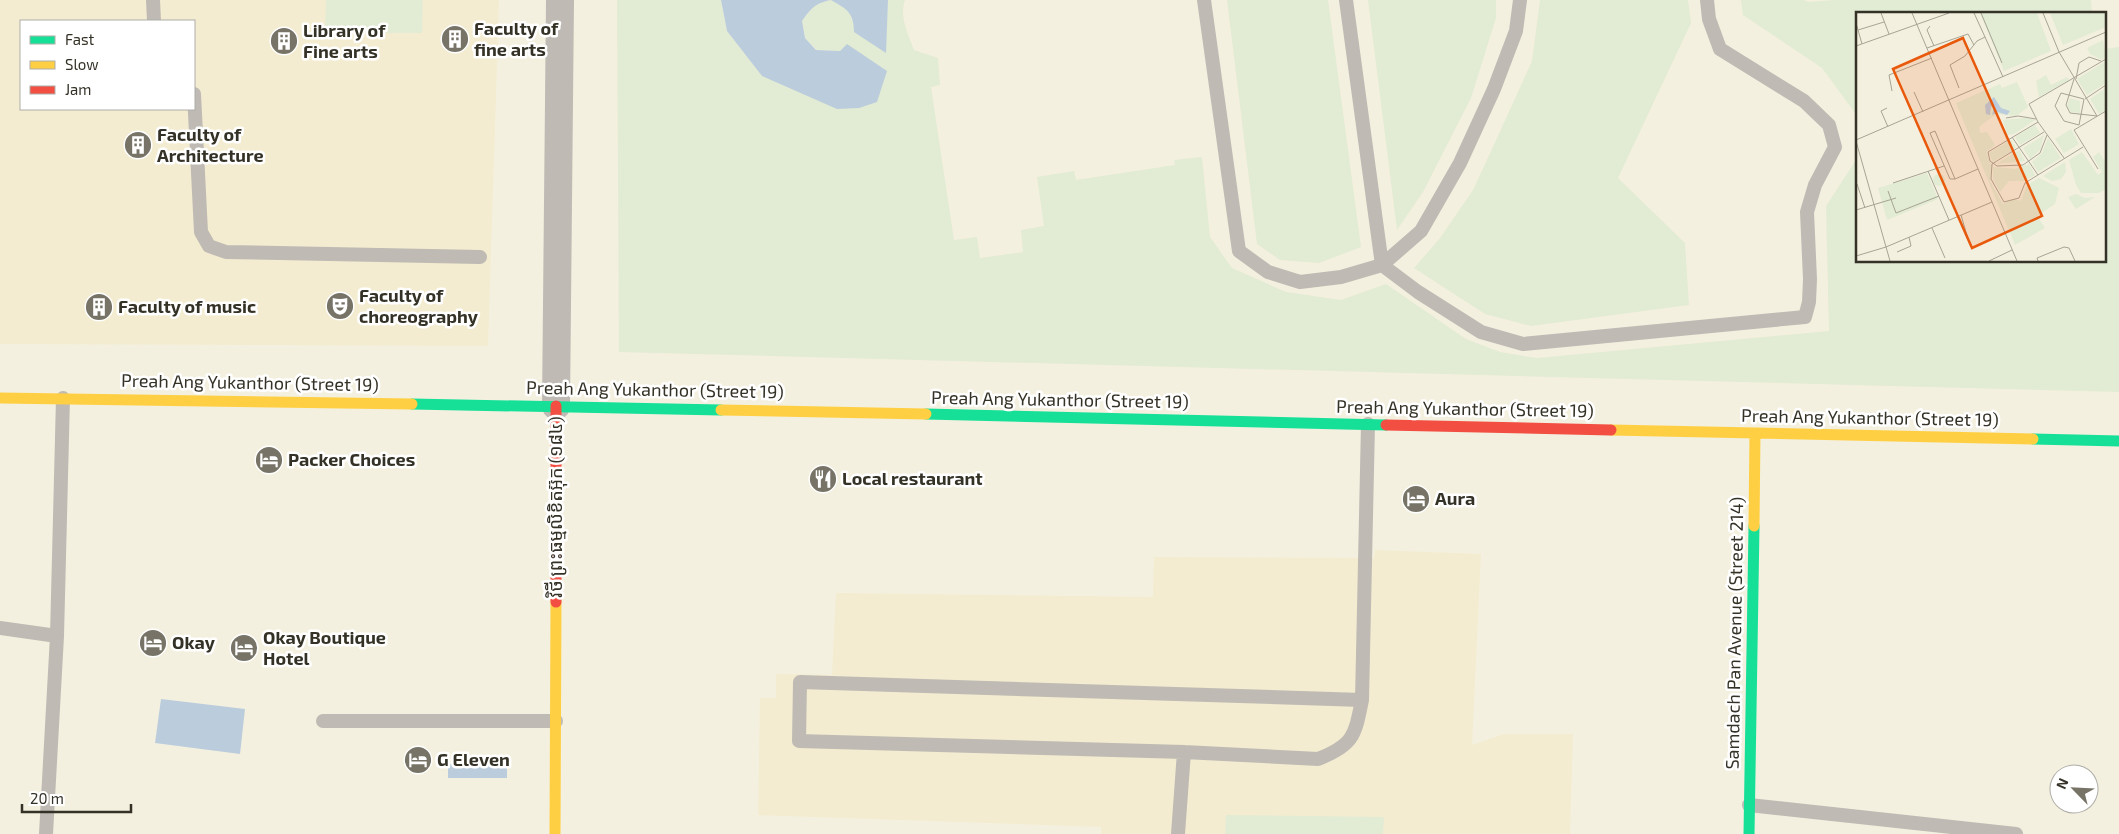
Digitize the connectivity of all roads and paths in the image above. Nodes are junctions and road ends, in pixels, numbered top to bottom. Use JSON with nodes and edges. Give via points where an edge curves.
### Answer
{"nodes":[{"id":1,"x":153,"y":0,"type":"edge"},
{"id":2,"x":560,"y":0,"type":"edge"},
{"id":3,"x":1204,"y":0,"type":"edge"},
{"id":4,"x":1346,"y":0,"type":"edge"},
{"id":5,"x":1520,"y":0,"type":"edge"},
{"id":6,"x":1707,"y":0,"type":"edge"},
{"id":7,"x":154,"y":20,"type":"edge"},
{"id":8,"x":195,"y":110,"type":"edge"},
{"id":9,"x":480,"y":257,"type":"dead end"},
{"id":10,"x":1382,"y":265,"type":"junction"},
{"id":11,"x":0,"y":398,"type":"edge"},
{"id":12,"x":63,"y":398,"type":"junction"},
{"id":13,"x":556,"y":406,"type":"junction"},
{"id":14,"x":1368,"y":424,"type":"junction"},
{"id":15,"x":1755,"y":433,"type":"junction"},
{"id":16,"x":2119,"y":441,"type":"edge"},
{"id":17,"x":0,"y":628,"type":"edge"},
{"id":18,"x":57,"y":636,"type":"junction"},
{"id":19,"x":1362,"y":700,"type":"junction"},
{"id":20,"x":323,"y":721,"type":"dead end"},
{"id":21,"x":556,"y":722,"type":"junction"},
{"id":22,"x":1184,"y":752,"type":"junction"},
{"id":23,"x":1749,"y":805,"type":"junction"},
{"id":24,"x":46,"y":834,"type":"edge"},
{"id":25,"x":555,"y":834,"type":"edge"},
{"id":26,"x":1178,"y":834,"type":"edge"},
{"id":27,"x":1749,"y":834,"type":"edge"},
{"id":28,"x":2016,"y":834,"type":"edge"}],
"edges":[{"from":1,"to":7,"type":"lane"},
{"from":2,"to":13,"type":"street","name":"វិថី ព្រះធម្មលិខិតអ៊ុក (១៨៤)"},
{"from":3,"to":10,"type":"lane","via":[[1240,251],[1268,272],[1300,282],[1341,277]]},
{"from":4,"to":10,"type":"lane"},
{"from":5,"to":10,"type":"lane","via":[[1516,31],[1460,163],[1421,231]]},
{"from":6,"to":10,"type":"lane","via":[[1709,19],[1720,49],[1804,101],[1829,125],[1835,148],[1815,185],[1807,212],[1810,302],[1805,317],[1523,344],[1481,332]]},
{"from":8,"to":9,"type":"lane","via":[[201,232],[209,246],[226,252]]},
{"from":11,"to":12,"type":"street","name":"Preah Ang Yukanthor (Street 19)"},
{"from":12,"to":13,"type":"street","name":"Preah Ang Yukanthor (Street 19)"},
{"from":12,"to":18,"type":"lane"},
{"from":13,"to":14,"type":"street","name":"Preah Ang Yukanthor (Street 19)"},
{"from":13,"to":21,"type":"street","name":"វិថី ព្រះធម្មលិខិតអ៊ុក (១៨៤)"},
{"from":14,"to":15,"type":"street","name":"Preah Ang Yukanthor (Street 19)"},
{"from":14,"to":19,"type":"lane"},
{"from":15,"to":16,"type":"street","name":"Preah Ang Yukanthor (Street 19)"},
{"from":15,"to":23,"type":"street","name":"Samdach Pan Avenue (Street 214)"},
{"from":17,"to":18,"type":"lane"},
{"from":18,"to":24,"type":"lane"},
{"from":19,"to":22,"type":"lane","via":[[1351,740],[1336,752],[1318,758]]},
{"from":19,"to":22,"type":"lane","via":[[800,682],[799,741]]},
{"from":20,"to":21,"type":"lane"},
{"from":21,"to":25,"type":"street","name":"វិថី ព្រះធម្មលិខិតអ៊ុក (១៨៤)"},
{"from":22,"to":26,"type":"lane"},
{"from":23,"to":27,"type":"street","name":"Samdach Pan Avenue (Street 214)"},
{"from":23,"to":28,"type":"lane"}]}
